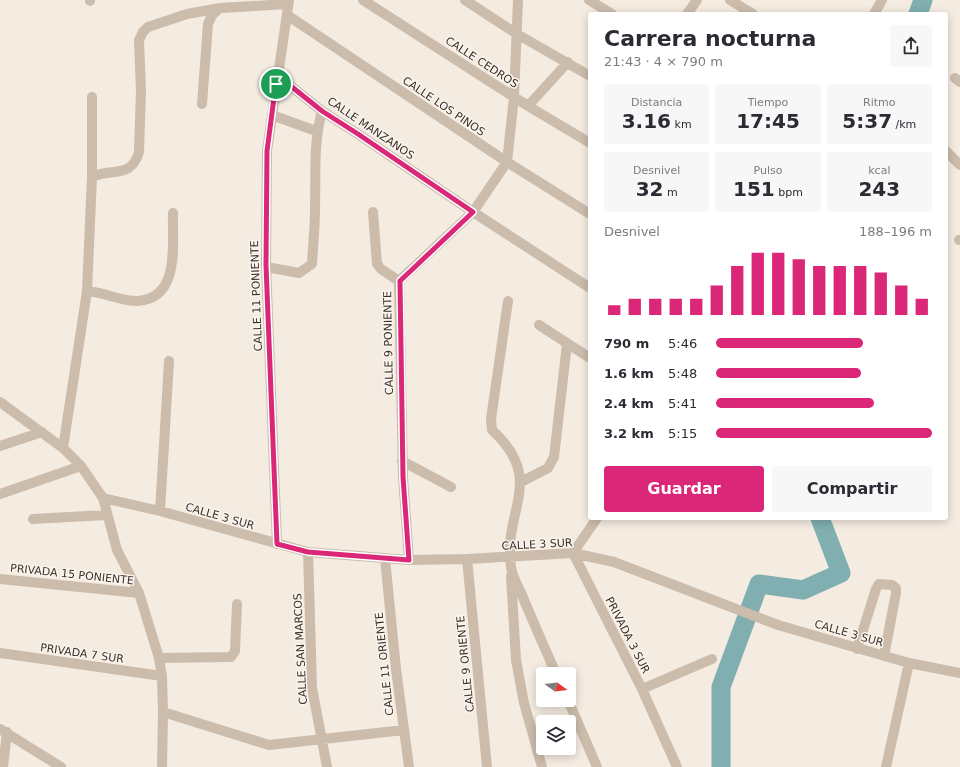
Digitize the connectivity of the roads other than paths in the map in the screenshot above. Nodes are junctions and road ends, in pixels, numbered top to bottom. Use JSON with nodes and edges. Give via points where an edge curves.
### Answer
{"nodes":[{"id":1,"x":363,"y":0,"type":"edge"},
{"id":2,"x":465,"y":0,"type":"edge"},
{"id":3,"x":518,"y":0,"type":"edge"},
{"id":4,"x":588,"y":0,"type":"edge"},
{"id":5,"x":697,"y":0,"type":"edge"},
{"id":6,"x":730,"y":0,"type":"edge"},
{"id":7,"x":882,"y":1,"type":"edge"},
{"id":8,"x":289,"y":2,"type":"edge"},
{"id":9,"x":220,"y":8,"type":"junction"},
{"id":10,"x":609,"y":12,"type":"edge"},
{"id":11,"x":688,"y":12,"type":"edge"},
{"id":12,"x":750,"y":12,"type":"edge"},
{"id":13,"x":875,"y":12,"type":"edge"},
{"id":14,"x":287,"y":15,"type":"junction"},
{"id":15,"x":516,"y":34,"type":"junction"},
{"id":16,"x":568,"y":62,"type":"junction"},
{"id":17,"x":277,"y":75,"type":"junction"},
{"id":18,"x":588,"y":75,"type":"edge"},
{"id":19,"x":92,"y":97,"type":"dead end"},
{"id":20,"x":514,"y":97,"type":"junction"},
{"id":21,"x":202,"y":104,"type":"dead end"},
{"id":22,"x":528,"y":106,"type":"junction"},
{"id":23,"x":322,"y":111,"type":"junction"},
{"id":24,"x":272,"y":115,"type":"junction"},
{"id":25,"x":316,"y":131,"type":"junction"},
{"id":26,"x":588,"y":142,"type":"edge"},
{"id":27,"x":948,"y":153,"type":"edge"},
{"id":28,"x":507,"y":162,"type":"junction"},
{"id":29,"x":960,"y":165,"type":"edge"},
{"id":30,"x":92,"y":177,"type":"junction"},
{"id":31,"x":373,"y":212,"type":"dead end"},
{"id":32,"x":473,"y":212,"type":"junction"},
{"id":33,"x":174,"y":213,"type":"dead end"},
{"id":34,"x":588,"y":213,"type":"edge"},
{"id":35,"x":266,"y":267,"type":"junction"},
{"id":36,"x":400,"y":281,"type":"junction"},
{"id":37,"x":588,"y":287,"type":"edge"},
{"id":38,"x":87,"y":291,"type":"junction"},
{"id":39,"x":508,"y":301,"type":"dead end"},
{"id":40,"x":539,"y":325,"type":"dead end"},
{"id":41,"x":567,"y":344,"type":"junction"},
{"id":42,"x":588,"y":357,"type":"edge"},
{"id":43,"x":169,"y":361,"type":"dead end"},
{"id":44,"x":0,"y":402,"type":"edge"},
{"id":45,"x":42,"y":432,"type":"junction"},
{"id":46,"x":0,"y":446,"type":"edge"},
{"id":47,"x":63,"y":448,"type":"junction"},
{"id":48,"x":402,"y":461,"type":"junction"},
{"id":49,"x":82,"y":466,"type":"junction"},
{"id":50,"x":521,"y":482,"type":"junction"},
{"id":51,"x":451,"y":488,"type":"dead end"},
{"id":52,"x":0,"y":494,"type":"edge"},
{"id":53,"x":103,"y":498,"type":"junction"},
{"id":54,"x":160,"y":511,"type":"junction"},
{"id":55,"x":106,"y":515,"type":"junction"},
{"id":56,"x":33,"y":519,"type":"dead end"},
{"id":57,"x":596,"y":520,"type":"edge"},
{"id":58,"x":277,"y":544,"type":"junction"},
{"id":59,"x":308,"y":552,"type":"junction"},
{"id":60,"x":573,"y":553,"type":"junction"},
{"id":61,"x":510,"y":557,"type":"junction"},
{"id":62,"x":385,"y":559,"type":"junction"},
{"id":63,"x":409,"y":560,"type":"junction"},
{"id":64,"x":467,"y":560,"type":"junction"},
{"id":65,"x":511,"y":568,"type":"junction"},
{"id":66,"x":2,"y":579,"type":"edge"},
{"id":67,"x":139,"y":593,"type":"junction"},
{"id":68,"x":237,"y":604,"type":"dead end"},
{"id":69,"x":857,"y":649,"type":"junction"},
{"id":70,"x":0,"y":654,"type":"edge"},
{"id":71,"x":884,"y":656,"type":"junction"},
{"id":72,"x":159,"y":658,"type":"junction"},
{"id":73,"x":712,"y":659,"type":"dead end"},
{"id":74,"x":909,"y":663,"type":"junction"},
{"id":75,"x":553,"y":667,"type":"edge"},
{"id":76,"x":960,"y":673,"type":"edge"},
{"id":77,"x":162,"y":676,"type":"junction"},
{"id":78,"x":642,"y":689,"type":"junction"},
{"id":79,"x":571,"y":707,"type":"edge"},
{"id":80,"x":163,"y":712,"type":"junction"},
{"id":81,"x":404,"y":730,"type":"junction"},
{"id":82,"x":3,"y":731,"type":"edge"},
{"id":83,"x":322,"y":738,"type":"junction"},
{"id":84,"x":163,"y":766,"type":"edge"},
{"id":85,"x":3,"y":767,"type":"edge"},
{"id":86,"x":61,"y":767,"type":"edge"},
{"id":87,"x":327,"y":767,"type":"edge"},
{"id":88,"x":409,"y":767,"type":"edge"},
{"id":89,"x":487,"y":767,"type":"edge"},
{"id":90,"x":542,"y":767,"type":"edge"},
{"id":91,"x":597,"y":767,"type":"edge"},
{"id":92,"x":677,"y":767,"type":"edge"},
{"id":93,"x":886,"y":767,"type":"edge"}],
"edges":[{"from":1,"to":20,"type":"street","name":"CALLE CEDROS"},
{"from":2,"to":15,"type":"street"},
{"from":3,"to":15,"type":"street","name":"CALLE 9 PONIENTE"},
{"from":4,"to":10,"type":"street"},
{"from":5,"to":11,"type":"street"},
{"from":6,"to":12,"type":"street"},
{"from":7,"to":13,"type":"street"},
{"from":8,"to":9,"type":"street"},
{"from":8,"to":14,"type":"street","name":"CALLE 11 PONIENTE"},
{"from":9,"to":21,"type":"street","via":[[212,15],[208,24]]},
{"from":9,"to":30,"type":"street","via":[[187,14],[148,27],[142,32],[139,40],[141,90],[139,152],[136,162],[128,170],[101,172]]},
{"from":14,"to":17,"type":"street","name":"CALLE 11 PONIENTE"},
{"from":14,"to":28,"type":"street","name":"CALLE LOS PINOS"},
{"from":15,"to":16,"type":"street"},
{"from":15,"to":20,"type":"street","name":"CALLE 9 PONIENTE"},
{"from":16,"to":18,"type":"street"},
{"from":16,"to":22,"type":"street"},
{"from":17,"to":23,"type":"street","name":"CALLE MANZANOS"},
{"from":17,"to":24,"type":"street","name":"CALLE 11 PONIENTE"},
{"from":19,"to":30,"type":"street"},
{"from":20,"to":22,"type":"street","name":"CALLE CEDROS"},
{"from":20,"to":28,"type":"street","name":"CALLE 9 PONIENTE"},
{"from":22,"to":26,"type":"street","name":"CALLE CEDROS"},
{"from":23,"to":25,"type":"street"},
{"from":23,"to":32,"type":"street","name":"CALLE MANZANOS"},
{"from":24,"to":25,"type":"street"},
{"from":24,"to":35,"type":"street","name":"CALLE 11 PONIENTE","via":[[267,151]]},
{"from":25,"to":35,"type":"street","via":[[312,264],[298,273]]},
{"from":27,"to":29,"type":"street"},
{"from":28,"to":32,"type":"street","name":"CALLE 9 PONIENTE"},
{"from":28,"to":34,"type":"street","name":"CALLE LOS PINOS"},
{"from":30,"to":38,"type":"street"},
{"from":31,"to":36,"type":"street","via":[[377,264]]},
{"from":32,"to":36,"type":"street","name":"CALLE 9 PONIENTE"},
{"from":32,"to":37,"type":"street","name":"CALLE MANZANOS"},
{"from":33,"to":38,"type":"street","via":[[171,272],[166,287],[152,298],[137,301]]},
{"from":35,"to":58,"type":"street","name":"CALLE 11 PONIENTE"},
{"from":36,"to":48,"type":"street","name":"CALLE 9 PONIENTE"},
{"from":38,"to":47,"type":"street"},
{"from":39,"to":50,"type":"street","via":[[491,419],[492,430],[505,442],[514,457]]},
{"from":40,"to":41,"type":"street"},
{"from":41,"to":42,"type":"street"},
{"from":41,"to":50,"type":"street","via":[[554,457],[548,468]]},
{"from":43,"to":54,"type":"street"},
{"from":44,"to":45,"type":"street"},
{"from":45,"to":46,"type":"street"},
{"from":45,"to":47,"type":"street"},
{"from":47,"to":49,"type":"street"},
{"from":48,"to":51,"type":"street"},
{"from":48,"to":63,"type":"street","name":"CALLE 9 PONIENTE"},
{"from":49,"to":52,"type":"street"},
{"from":49,"to":53,"type":"street"},
{"from":50,"to":61,"type":"street","via":[[510,542]]},
{"from":53,"to":54,"type":"street","name":"CALLE 3 SUR"},
{"from":53,"to":55,"type":"street"},
{"from":54,"to":58,"type":"street","name":"CALLE 3 SUR"},
{"from":55,"to":56,"type":"street"},
{"from":55,"to":67,"type":"street","via":[[117,550]]},
{"from":57,"to":60,"type":"street"},
{"from":58,"to":59,"type":"street","name":"CALLE 3 SUR"},
{"from":59,"to":62,"type":"street","name":"CALLE 3 SUR"},
{"from":59,"to":83,"type":"street","name":"CALLE SAN MARCOS","via":[[312,688]]},
{"from":60,"to":61,"type":"street","name":"CALLE 3 SUR"},
{"from":60,"to":69,"type":"street","name":"CALLE 3 SUR","via":[[614,562],[778,625]]},
{"from":60,"to":78,"type":"street","name":"PRIVADA 3 SUR"},
{"from":61,"to":64,"type":"street","name":"CALLE 3 SUR"},
{"from":61,"to":65,"type":"street"},
{"from":62,"to":63,"type":"street","name":"CALLE 3 SUR"},
{"from":62,"to":81,"type":"street","name":"CALLE 11 ORIENTE"},
{"from":63,"to":64,"type":"street","name":"CALLE 3 SUR"},
{"from":64,"to":89,"type":"street","name":"CALLE 9 ORIENTE"},
{"from":65,"to":75,"type":"street"},
{"from":65,"to":90,"type":"street","via":[[516,660],[524,703]]},
{"from":66,"to":67,"type":"street","name":"PRIVADA 15 PONIENTE"},
{"from":67,"to":72,"type":"street"},
{"from":68,"to":72,"type":"street","via":[[235,651],[231,657]]},
{"from":69,"to":71,"type":"street","name":"CALLE 3 SUR"},
{"from":69,"to":71,"type":"street","via":[[876,589],[879,584],[892,585],[896,588],[896,594]]},
{"from":70,"to":77,"type":"street","name":"PRIVADA 7 SUR"},
{"from":71,"to":74,"type":"street","name":"CALLE 3 SUR"},
{"from":72,"to":77,"type":"street"},
{"from":73,"to":78,"type":"street"},
{"from":74,"to":76,"type":"street","name":"CALLE 3 SUR"},
{"from":74,"to":93,"type":"street"},
{"from":77,"to":80,"type":"street"},
{"from":78,"to":92,"type":"street","name":"PRIVADA 3 SUR"},
{"from":79,"to":91,"type":"street"},
{"from":80,"to":83,"type":"street","via":[[269,745]]},
{"from":80,"to":84,"type":"street"},
{"from":81,"to":83,"type":"street"},
{"from":81,"to":88,"type":"street","name":"CALLE 11 ORIENTE"},
{"from":82,"to":85,"type":"street"},
{"from":82,"to":86,"type":"street"},
{"from":83,"to":87,"type":"street","name":"CALLE SAN MARCOS"}]}
